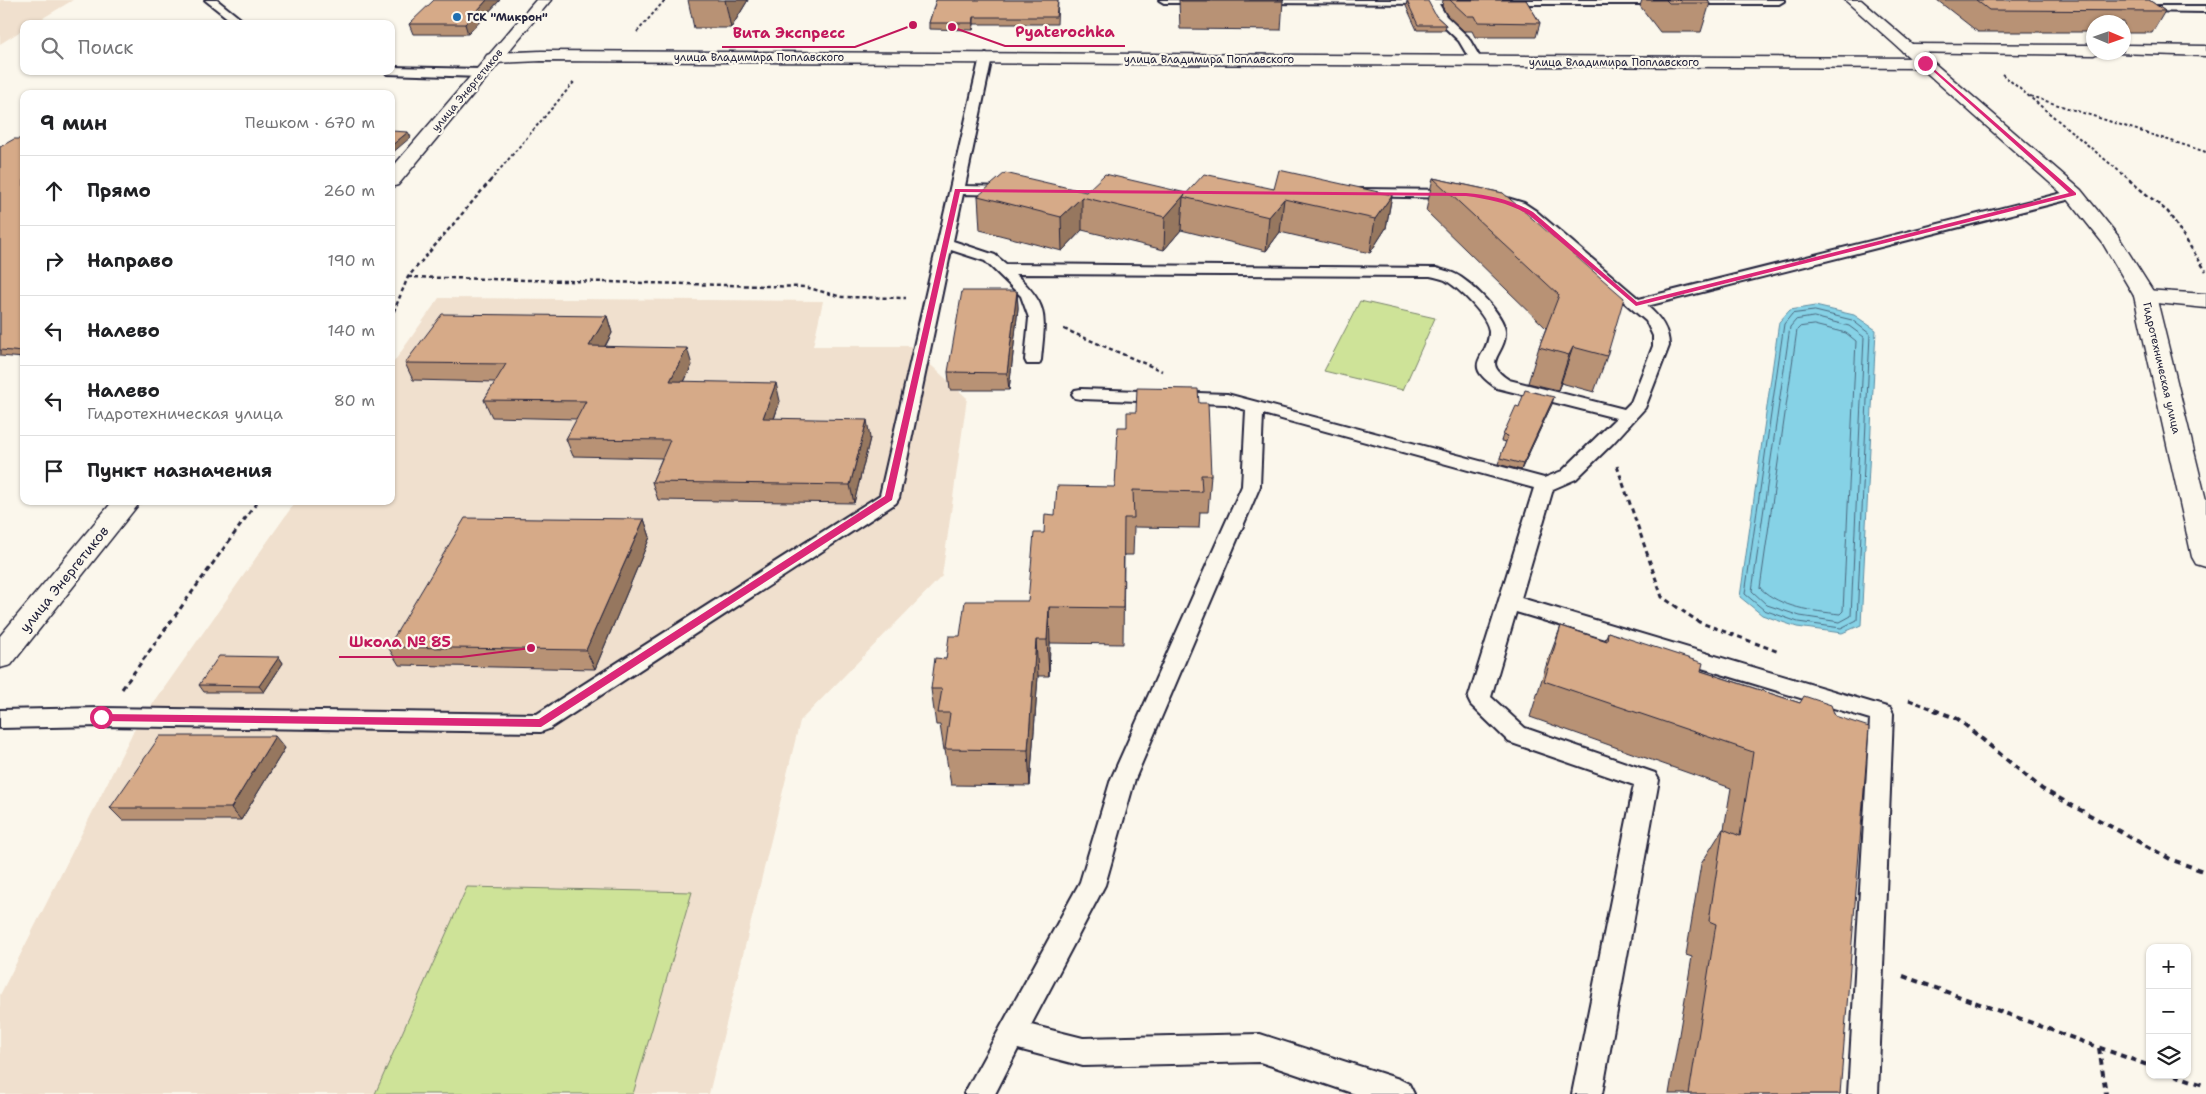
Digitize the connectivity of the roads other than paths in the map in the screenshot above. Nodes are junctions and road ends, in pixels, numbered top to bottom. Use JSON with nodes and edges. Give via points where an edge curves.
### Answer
{"nodes":[{"id":1,"x":210,"y":0,"type":"edge"},
{"id":2,"x":544,"y":0,"type":"edge"},
{"id":3,"x":1164,"y":0,"type":"edge"},
{"id":4,"x":1220,"y":0,"type":"edge"},
{"id":5,"x":1248,"y":0,"type":"edge"},
{"id":6,"x":1432,"y":0,"type":"edge"},
{"id":7,"x":1852,"y":0,"type":"edge"},
{"id":8,"x":1480,"y":1,"type":"edge"},
{"id":9,"x":1490,"y":1,"type":"edge"},
{"id":10,"x":1712,"y":1,"type":"edge"},
{"id":11,"x":1779,"y":1,"type":"dead end"},
{"id":12,"x":2123,"y":9,"type":"edge"},
{"id":13,"x":2206,"y":9,"type":"edge"},
{"id":14,"x":237,"y":20,"type":"edge"},
{"id":15,"x":1909,"y":49,"type":"junction"},
{"id":16,"x":2086,"y":50,"type":"edge"},
{"id":17,"x":2131,"y":50,"type":"edge"},
{"id":18,"x":2206,"y":51,"type":"edge"},
{"id":19,"x":986,"y":57,"type":"junction"},
{"id":20,"x":493,"y":58,"type":"junction"},
{"id":21,"x":1476,"y":61,"type":"junction"},
{"id":22,"x":1925,"y":63,"type":"junction"},
{"id":23,"x":395,"y":71,"type":"edge"},
{"id":24,"x":481,"y":72,"type":"junction"},
{"id":25,"x":395,"y":177,"type":"edge"},
{"id":26,"x":957,"y":190,"type":"junction"},
{"id":27,"x":1027,"y":191,"type":"edge"},
{"id":28,"x":1346,"y":193,"type":"edge"},
{"id":29,"x":2074,"y":194,"type":"junction"},
{"id":30,"x":945,"y":244,"type":"junction"},
{"id":31,"x":1002,"y":268,"type":"junction"},
{"id":32,"x":2145,"y":296,"type":"junction"},
{"id":33,"x":2206,"y":301,"type":"edge"},
{"id":34,"x":1636,"y":304,"type":"junction"},
{"id":35,"x":1033,"y":360,"type":"dead end"},
{"id":36,"x":1081,"y":394,"type":"dead end"},
{"id":37,"x":1255,"y":407,"type":"junction"},
{"id":38,"x":1629,"y":416,"type":"junction"},
{"id":39,"x":1545,"y":485,"type":"junction"},
{"id":40,"x":125,"y":505,"type":"edge"},
{"id":41,"x":2206,"y":557,"type":"edge"},
{"id":42,"x":1510,"y":602,"type":"junction"},
{"id":43,"x":0,"y":657,"type":"edge"},
{"id":44,"x":0,"y":719,"type":"edge"},
{"id":45,"x":1012,"y":1034,"type":"junction"},
{"id":46,"x":979,"y":1094,"type":"edge"},
{"id":47,"x":1399,"y":1094,"type":"edge"},
{"id":48,"x":1587,"y":1094,"type":"edge"},
{"id":49,"x":1863,"y":1094,"type":"edge"}],
"edges":[{"from":1,"to":14,"type":"lane"},
{"from":2,"to":20,"type":"street","name":"улица Энергетиков"},
{"from":3,"to":4,"type":"lane"},
{"from":5,"to":6,"type":"lane"},
{"from":6,"to":8,"type":"lane"},
{"from":6,"to":21,"type":"lane","via":[[1441,18],[1464,39]]},
{"from":7,"to":15,"type":"street","name":"Гидротехническая улица"},
{"from":9,"to":10,"type":"lane"},
{"from":10,"to":11,"type":"lane"},
{"from":12,"to":13,"type":"lane"},
{"from":15,"to":16,"type":"street"},
{"from":15,"to":22,"type":"street","name":"Гидротехническая улица"},
{"from":17,"to":18,"type":"street"},
{"from":19,"to":20,"type":"street","name":"улица Владимира Поплавского"},
{"from":19,"to":21,"type":"street","name":"улица Владимира Поплавского"},
{"from":19,"to":26,"type":"lane"},
{"from":20,"to":24,"type":"street","name":"улица Энергетиков"},
{"from":21,"to":22,"type":"street","name":"улица Владимира Поплавского"},
{"from":22,"to":29,"type":"street","name":"Гидротехническая улица"},
{"from":23,"to":24,"type":"lane"},
{"from":24,"to":25,"type":"street","name":"улица Энергетиков"},
{"from":26,"to":27,"type":"lane"},
{"from":26,"to":30,"type":"lane"},
{"from":28,"to":34,"type":"lane","via":[[1475,195],[1507,201],[1531,214]]},
{"from":29,"to":32,"type":"street","name":"Гидротехническая улица","via":[[2111,240]]},
{"from":29,"to":34,"type":"lane"},
{"from":30,"to":31,"type":"lane","via":[[980,254]]},
{"from":30,"to":44,"type":"lane","via":[[889,498],[541,723],[101,717]]},
{"from":31,"to":35,"type":"lane","via":[[1028,294],[1037,318]]},
{"from":31,"to":38,"type":"lane","via":[[1431,272],[1457,282],[1494,322],[1497,334],[1485,364],[1486,370],[1496,380]]},
{"from":32,"to":33,"type":"street"},
{"from":32,"to":41,"type":"street","name":"Гидротехническая улица"},
{"from":34,"to":38,"type":"lane","via":[[1658,327],[1661,346],[1642,397]]},
{"from":36,"to":37,"type":"lane","via":[[1226,399]]},
{"from":37,"to":39,"type":"lane"},
{"from":37,"to":45,"type":"lane","via":[[1251,486],[1123,780],[1092,885]]},
{"from":38,"to":39,"type":"lane","via":[[1569,475]]},
{"from":39,"to":42,"type":"lane"},
{"from":40,"to":43,"type":"street","name":"улица Энергетиков"},
{"from":42,"to":48,"type":"lane","via":[[1479,699],[1517,735],[1647,780]]},
{"from":42,"to":49,"type":"lane","via":[[1882,714]]},
{"from":45,"to":46,"type":"lane"},
{"from":45,"to":47,"type":"lane","via":[[1083,1052],[1260,1048]]}]}
